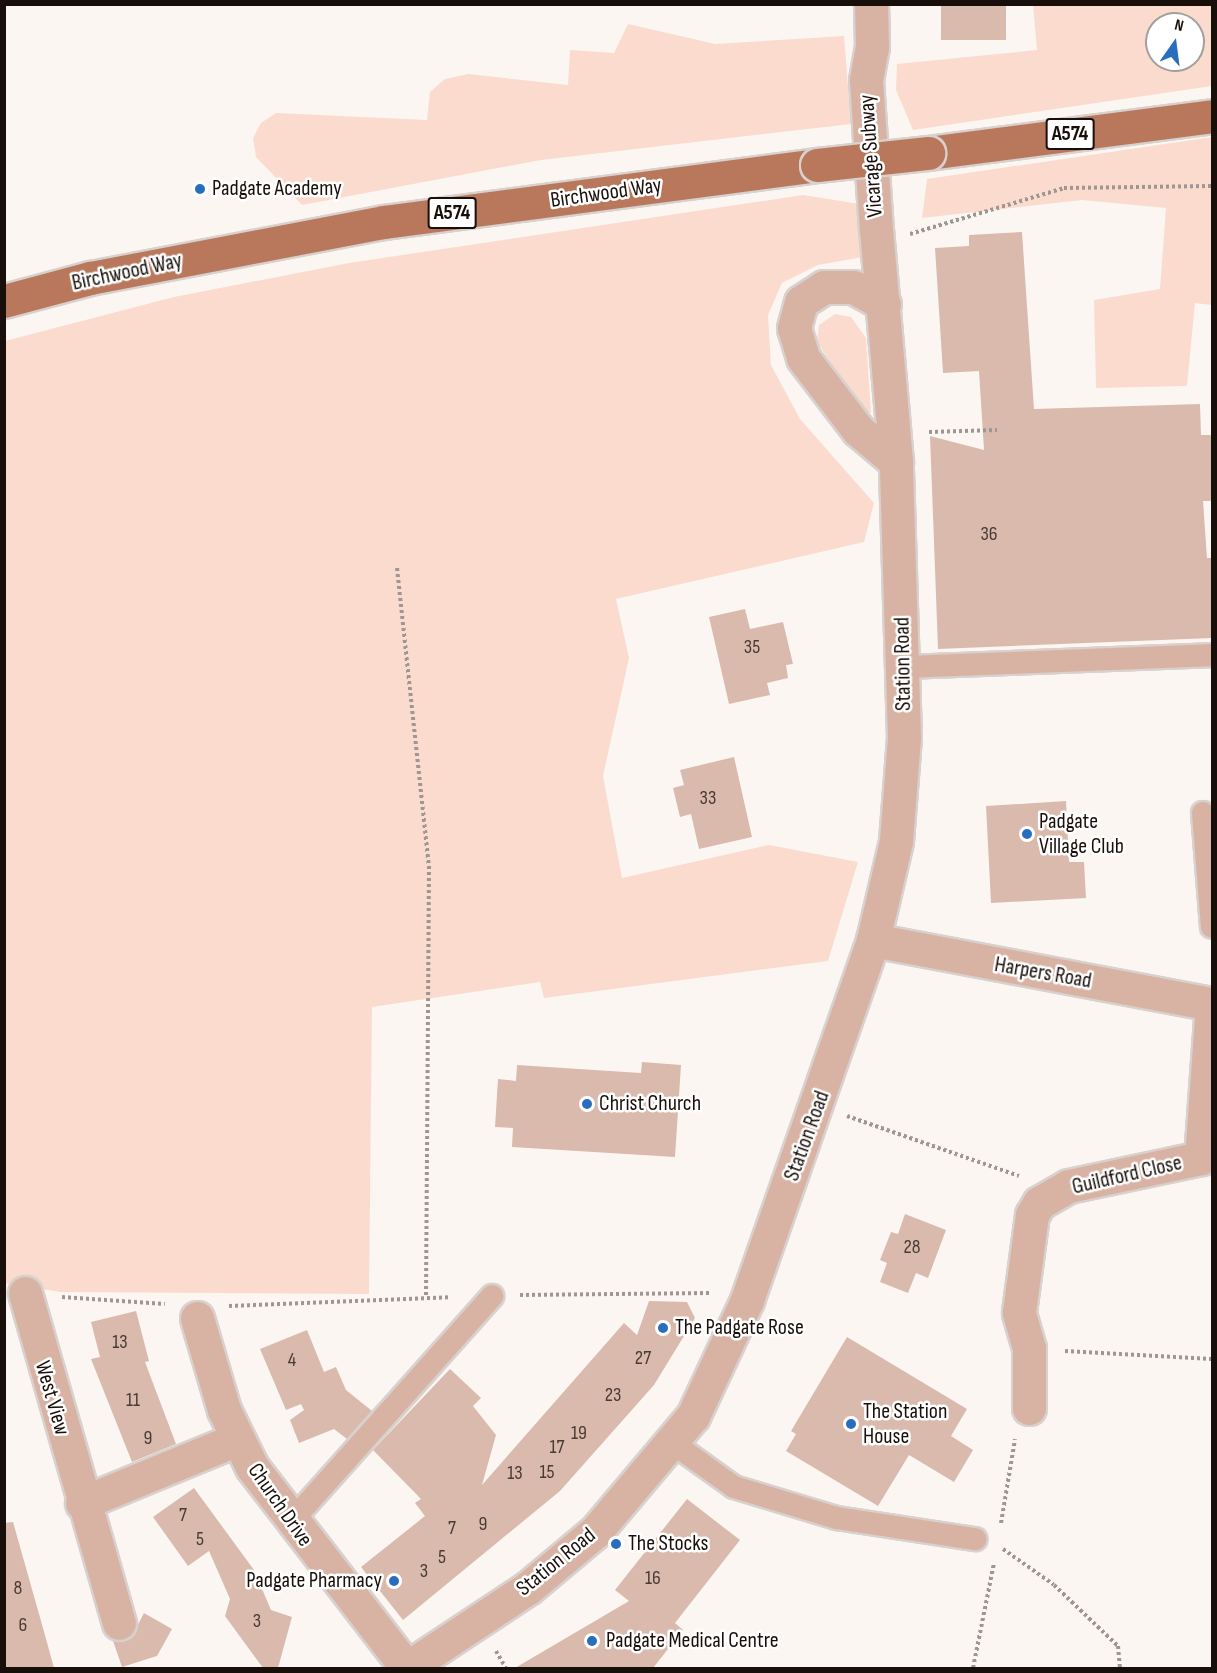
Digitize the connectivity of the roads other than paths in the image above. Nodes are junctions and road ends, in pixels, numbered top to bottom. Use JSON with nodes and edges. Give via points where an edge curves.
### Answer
{"nodes":[{"id":1,"x":871,"y":4,"type":"edge"},
{"id":2,"x":1212,"y":116,"type":"edge"},
{"id":3,"x":890,"y":233,"type":"joint"},
{"id":4,"x":4,"y":301,"type":"edge"},
{"id":5,"x":884,"y":304,"type":"junction"},
{"id":6,"x":896,"y":462,"type":"junction"},
{"id":7,"x":1212,"y":655,"type":"edge"},
{"id":8,"x":904,"y":667,"type":"junction"},
{"id":9,"x":1203,"y":813,"type":"dead end"},
{"id":10,"x":1212,"y":927,"type":"edge"},
{"id":11,"x":873,"y":940,"type":"junction"},
{"id":12,"x":1212,"y":1003,"type":"edge"},
{"id":13,"x":1207,"y":1156,"type":"edge"},
{"id":14,"x":25,"y":1293,"type":"road end"},
{"id":15,"x":492,"y":1296,"type":"road end"},
{"id":16,"x":199,"y":1310,"type":"road end"},
{"id":17,"x":1029,"y":1408,"type":"road end"},
{"id":18,"x":237,"y":1439,"type":"junction"},
{"id":19,"x":674,"y":1444,"type":"junction"},
{"id":20,"x":82,"y":1503,"type":"junction"},
{"id":21,"x":290,"y":1523,"type":"junction"},
{"id":22,"x":975,"y":1539,"type":"road end"},
{"id":23,"x":118,"y":1623,"type":"dead end"},
{"id":24,"x":407,"y":1668,"type":"edge"}],
"edges":[{"from":1,"to":3,"type":"street","name":"Vicarage Subway","via":[[872,47],[866,80]]},
{"from":2,"to":4,"type":"main road","name":"Birchwood Way","number":"A574","bridge":true,"via":[[384,222],[90,278]]},
{"from":3,"to":5,"type":"street","name":"Station Road"},
{"from":5,"to":6,"type":"street","name":"Station Road"},
{"from":5,"to":6,"type":"street","via":[[853,287],[824,287],[801,302],[794,328],[803,358],[858,430]]},
{"from":6,"to":8,"type":"street","name":"Station Road"},
{"from":7,"to":8,"type":"lane"},
{"from":8,"to":11,"type":"street","name":"Station Road","via":[[896,841]]},
{"from":9,"to":10,"type":"lane"},
{"from":11,"to":12,"type":"street","name":"Harpers Road"},
{"from":11,"to":19,"type":"street","name":"Station Road","via":[[747,1300],[715,1373]]},
{"from":12,"to":13,"type":"street","name":"Guildford Close"},
{"from":13,"to":17,"type":"street","name":"Guildford Close","via":[[1050,1195],[1039,1203],[1028,1228],[1019,1312],[1029,1348]]},
{"from":14,"to":20,"type":"street","name":"West View"},
{"from":15,"to":21,"type":"lane"},
{"from":16,"to":18,"type":"street","name":"Church Drive"},
{"from":18,"to":20,"type":"street"},
{"from":18,"to":21,"type":"street","name":"Church Drive"},
{"from":19,"to":22,"type":"lane","via":[[734,1487],[837,1518]]},
{"from":19,"to":24,"type":"street","name":"Station Road","via":[[596,1531],[528,1588]]},
{"from":20,"to":23,"type":"street","name":"West View"},
{"from":21,"to":24,"type":"street","name":"Church Drive"}]}
